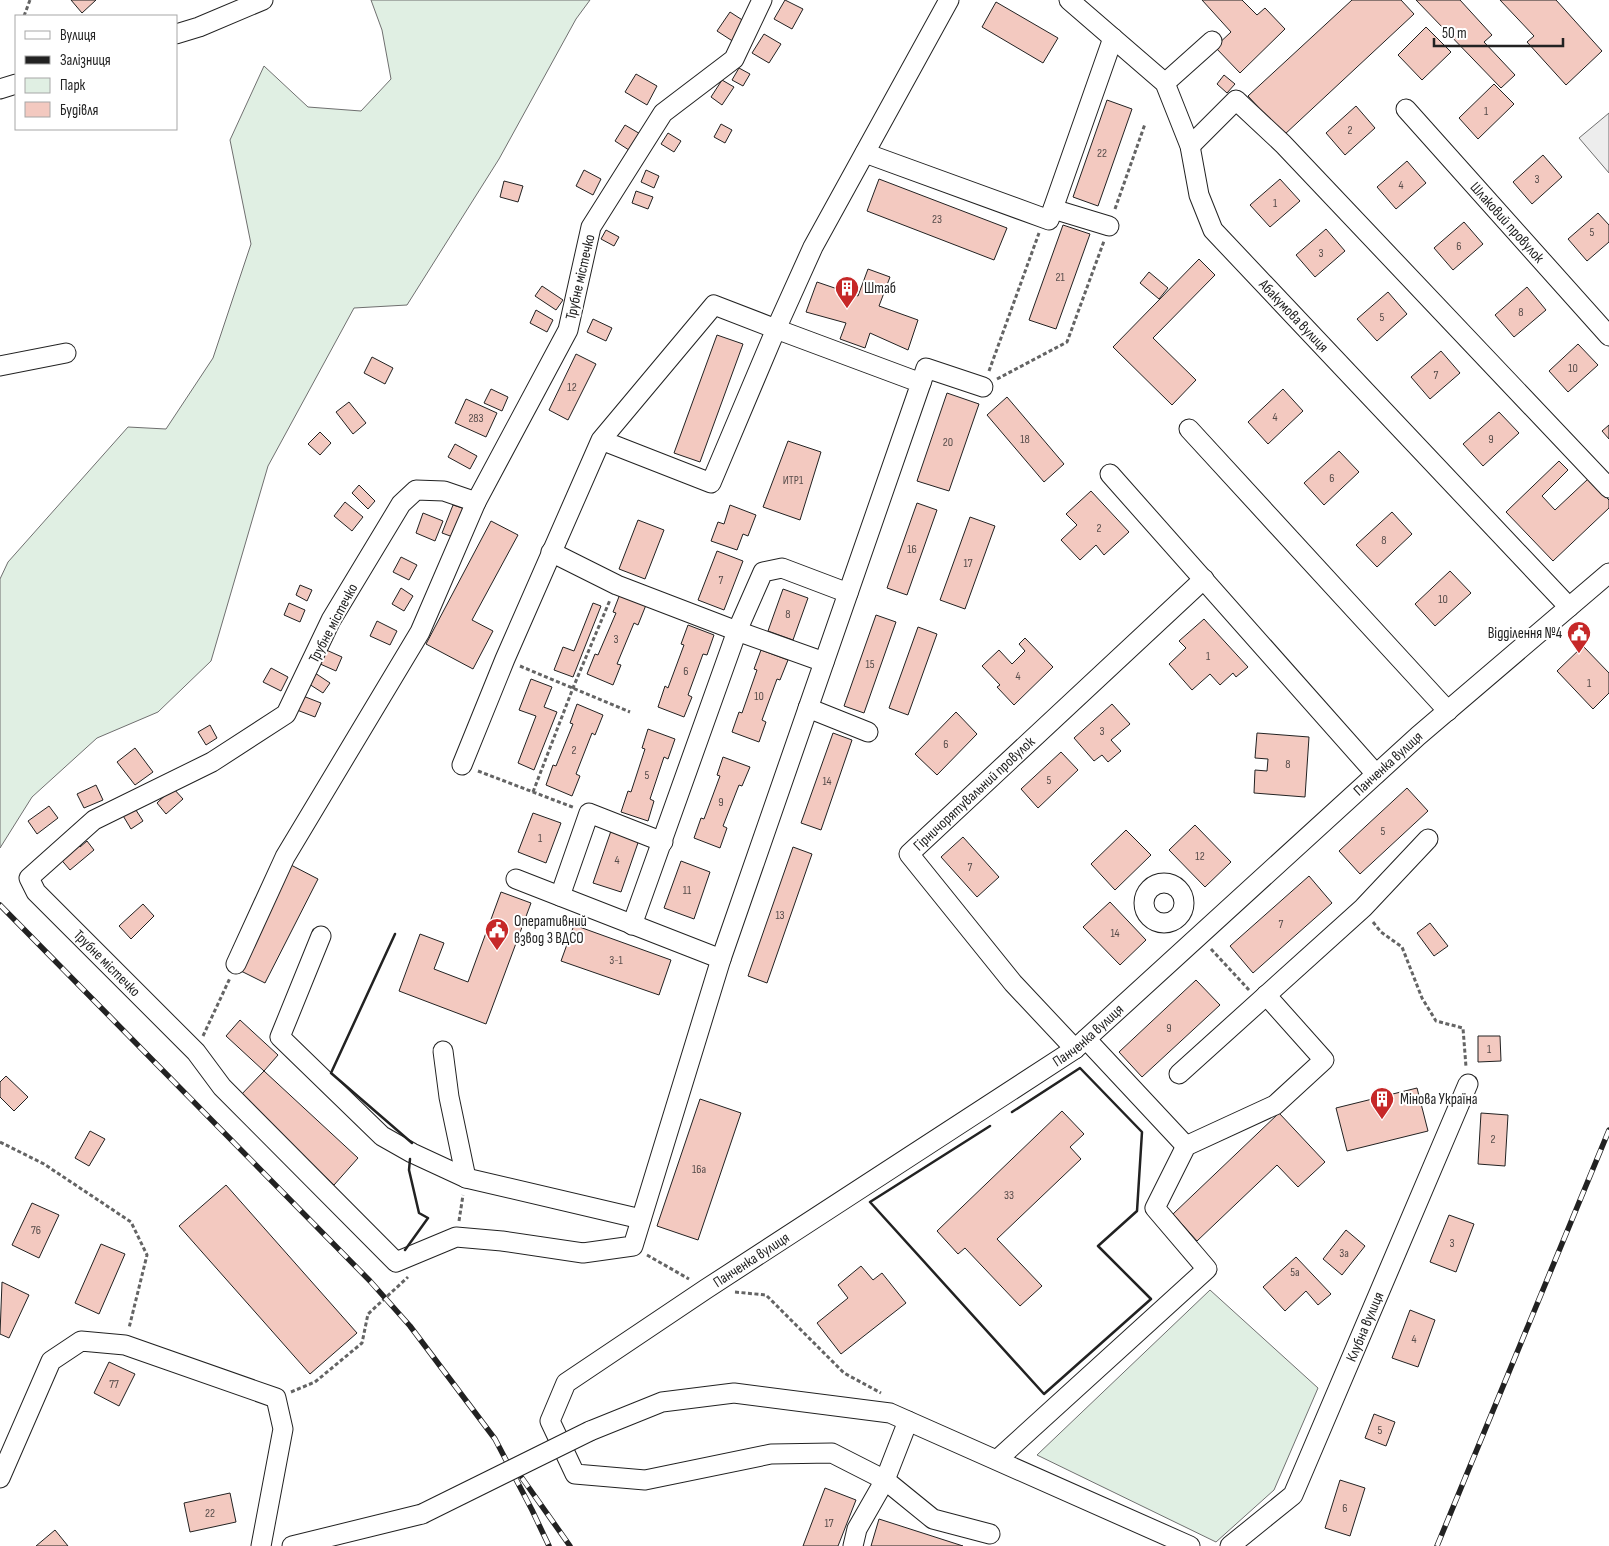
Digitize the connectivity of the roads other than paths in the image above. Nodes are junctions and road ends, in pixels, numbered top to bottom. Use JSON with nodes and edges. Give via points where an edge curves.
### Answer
{"nodes":[{"id":1,"x":263,"y":0,"type":"edge"},
{"id":2,"x":762,"y":0,"type":"edge"},
{"id":3,"x":949,"y":0,"type":"edge"},
{"id":4,"x":1069,"y":0,"type":"edge"},
{"id":5,"x":178,"y":33,"type":"edge"},
{"id":6,"x":1113,"y":38,"type":"junction"},
{"id":7,"x":1212,"y":41,"type":"dead end"},
{"id":8,"x":1166,"y":83,"type":"junction"},
{"id":9,"x":15,"y":84,"type":"edge"},
{"id":10,"x":0,"y":89,"type":"edge"},
{"id":11,"x":1406,"y":109,"type":"dead end"},
{"id":12,"x":1190,"y":146,"type":"junction"},
{"id":13,"x":865,"y":153,"type":"junction"},
{"id":14,"x":1049,"y":214,"type":"junction"},
{"id":15,"x":1109,"y":226,"type":"road end"},
{"id":16,"x":776,"y":329,"type":"junction"},
{"id":17,"x":1609,"y":336,"type":"edge"},
{"id":18,"x":66,"y":353,"type":"dead end"},
{"id":19,"x":0,"y":366,"type":"edge"},
{"id":20,"x":921,"y":383,"type":"junction"},
{"id":21,"x":984,"y":387,"type":"road end"},
{"id":22,"x":1189,"y":430,"type":"dead end"},
{"id":23,"x":601,"y":440,"type":"junction"},
{"id":24,"x":1110,"y":474,"type":"dead end"},
{"id":25,"x":1609,"y":488,"type":"edge"},
{"id":26,"x":476,"y":502,"type":"junction"},
{"id":27,"x":551,"y":552,"type":"junction"},
{"id":28,"x":1609,"y":573,"type":"edge"},
{"id":29,"x":1204,"y":579,"type":"junction"},
{"id":30,"x":848,"y":593,"type":"junction"},
{"id":31,"x":1569,"y":607,"type":"junction"},
{"id":32,"x":737,"y":632,"type":"junction"},
{"id":33,"x":824,"y":662,"type":"junction"},
{"id":34,"x":808,"y":708,"type":"junction"},
{"id":35,"x":1448,"y":711,"type":"junction"},
{"id":36,"x":868,"y":732,"type":"dead end"},
{"id":37,"x":462,"y":765,"type":"road end"},
{"id":38,"x":1376,"y":774,"type":"junction"},
{"id":39,"x":1428,"y":839,"type":"dead end"},
{"id":40,"x":663,"y":842,"type":"junction"},
{"id":41,"x":516,"y":879,"type":"dead end"},
{"id":42,"x":560,"y":896,"type":"junction"},
{"id":43,"x":1179,"y":918,"type":"dead end"},
{"id":44,"x":632,"y":924,"type":"junction"},
{"id":45,"x":321,"y":936,"type":"dead end"},
{"id":46,"x":1199,"y":936,"type":"junction"},
{"id":47,"x":721,"y":959,"type":"junction"},
{"id":48,"x":236,"y":964,"type":"road end"},
{"id":49,"x":1263,"y":998,"type":"junction"},
{"id":50,"x":1080,"y":1044,"type":"junction"},
{"id":51,"x":443,"y":1051,"type":"dead end"},
{"id":52,"x":1179,"y":1074,"type":"dead end"},
{"id":53,"x":1468,"y":1084,"type":"road end"},
{"id":54,"x":1186,"y":1146,"type":"junction"},
{"id":55,"x":466,"y":1178,"type":"junction"},
{"id":56,"x":641,"y":1219,"type":"junction"},
{"id":57,"x":908,"y":1421,"type":"junction"},
{"id":58,"x":998,"y":1459,"type":"junction"},
{"id":59,"x":0,"y":1478,"type":"edge"},
{"id":60,"x":885,"y":1480,"type":"junction"},
{"id":61,"x":990,"y":1534,"type":"dead end"},
{"id":62,"x":1160,"y":1540,"type":"edge"},
{"id":63,"x":261,"y":1546,"type":"edge"},
{"id":64,"x":292,"y":1546,"type":"edge"},
{"id":65,"x":853,"y":1546,"type":"edge"},
{"id":66,"x":1190,"y":1546,"type":"edge"},
{"id":67,"x":1230,"y":1546,"type":"edge"}],
"edges":[{"from":1,"to":5,"type":"street"},
{"from":2,"to":26,"type":"street","name":"Трубне містечко","via":[[734,59],[664,113],[591,228],[568,330]]},
{"from":3,"to":13,"type":"street"},
{"from":4,"to":6,"type":"street","name":"Абакумова вулиця"},
{"from":6,"to":8,"type":"street","name":"Абакумова вулиця"},
{"from":6,"to":14,"type":"street"},
{"from":7,"to":8,"type":"street"},
{"from":8,"to":12,"type":"street","name":"Абакумова вулиця"},
{"from":9,"to":10,"type":"street"},
{"from":11,"to":17,"type":"street","name":"Шлаковий провулок"},
{"from":12,"to":25,"type":"street","via":[[1236,100],[1290,151]]},
{"from":12,"to":31,"type":"street","name":"Абакумова вулиця","via":[[1200,195],[1212,230]]},
{"from":13,"to":14,"type":"street"},
{"from":13,"to":16,"type":"street","via":[[813,247]]},
{"from":14,"to":15,"type":"street"},
{"from":16,"to":20,"type":"street"},
{"from":16,"to":23,"type":"street","via":[[714,306]]},
{"from":16,"to":23,"type":"street","via":[[711,483]]},
{"from":18,"to":19,"type":"street"},
{"from":20,"to":21,"type":"street","via":[[926,368]]},
{"from":20,"to":30,"type":"street"},
{"from":22,"to":35,"type":"street"},
{"from":23,"to":27,"type":"street"},
{"from":24,"to":29,"type":"street"},
{"from":26,"to":48,"type":"street","name":"Трубне містечко","via":[[420,632],[285,857]]},
{"from":26,"to":56,"type":"street","name":"Трубне містечко","via":[[444,491],[416,490],[401,504],[331,620],[286,714],[212,762],[94,820],[29,878],[36,892],[196,1052],[222,1087],[396,1262],[456,1237],[502,1240],[583,1253],[633,1246]]},
{"from":27,"to":32,"type":"street","via":[[617,585]]},
{"from":27,"to":37,"type":"street"},
{"from":28,"to":31,"type":"street","name":"Панченка вулиця"},
{"from":29,"to":38,"type":"street"},
{"from":29,"to":50,"type":"street","name":"Гірничорятувальний провулок","via":[[909,854],[1013,983]]},
{"from":30,"to":32,"type":"street","via":[[782,568],[763,572]]},
{"from":30,"to":33,"type":"street"},
{"from":31,"to":35,"type":"street","name":"Панченка вулиця"},
{"from":32,"to":33,"type":"street"},
{"from":32,"to":40,"type":"street"},
{"from":33,"to":34,"type":"street"},
{"from":34,"to":36,"type":"street"},
{"from":34,"to":47,"type":"street"},
{"from":35,"to":38,"type":"street","name":"Панченка вулиця"},
{"from":38,"to":46,"type":"street","name":"Панченка вулиця"},
{"from":39,"to":49,"type":"street","via":[[1362,908]]},
{"from":40,"to":42,"type":"street","via":[[589,814]]},
{"from":40,"to":44,"type":"street"},
{"from":41,"to":42,"type":"street"},
{"from":42,"to":44,"type":"street"},
{"from":43,"to":46,"type":"street"},
{"from":44,"to":47,"type":"street"},
{"from":45,"to":55,"type":"street","via":[[280,1037],[382,1136]]},
{"from":46,"to":50,"type":"street","name":"Панченка вулиця"},
{"from":47,"to":56,"type":"street"},
{"from":49,"to":52,"type":"street"},
{"from":49,"to":54,"type":"street","via":[[1324,1060],[1275,1105]]},
{"from":50,"to":54,"type":"street"},
{"from":50,"to":60,"type":"street","name":"Панченка вулиця","via":[[566,1383],[550,1421],[575,1474],[645,1480],[771,1454],[832,1452]]},
{"from":51,"to":55,"type":"street"},
{"from":53,"to":67,"type":"street","name":"Клубна вулиця","via":[[1293,1495]]},
{"from":54,"to":58,"type":"street","via":[[1155,1208],[1207,1269]]},
{"from":55,"to":56,"type":"street"},
{"from":57,"to":58,"type":"street"},
{"from":57,"to":60,"type":"street"},
{"from":57,"to":64,"type":"street","bridge":true,"via":[[890,1413],[734,1393],[662,1402],[590,1432],[422,1514]]},
{"from":58,"to":62,"type":"street"},
{"from":59,"to":63,"type":"street","via":[[51,1361],[81,1340],[125,1346],[276,1398],[283,1429]]},
{"from":60,"to":61,"type":"street","via":[[933,1519]]},
{"from":60,"to":65,"type":"street","via":[[857,1529]]},
{"from":62,"to":66,"type":"street"}]}
